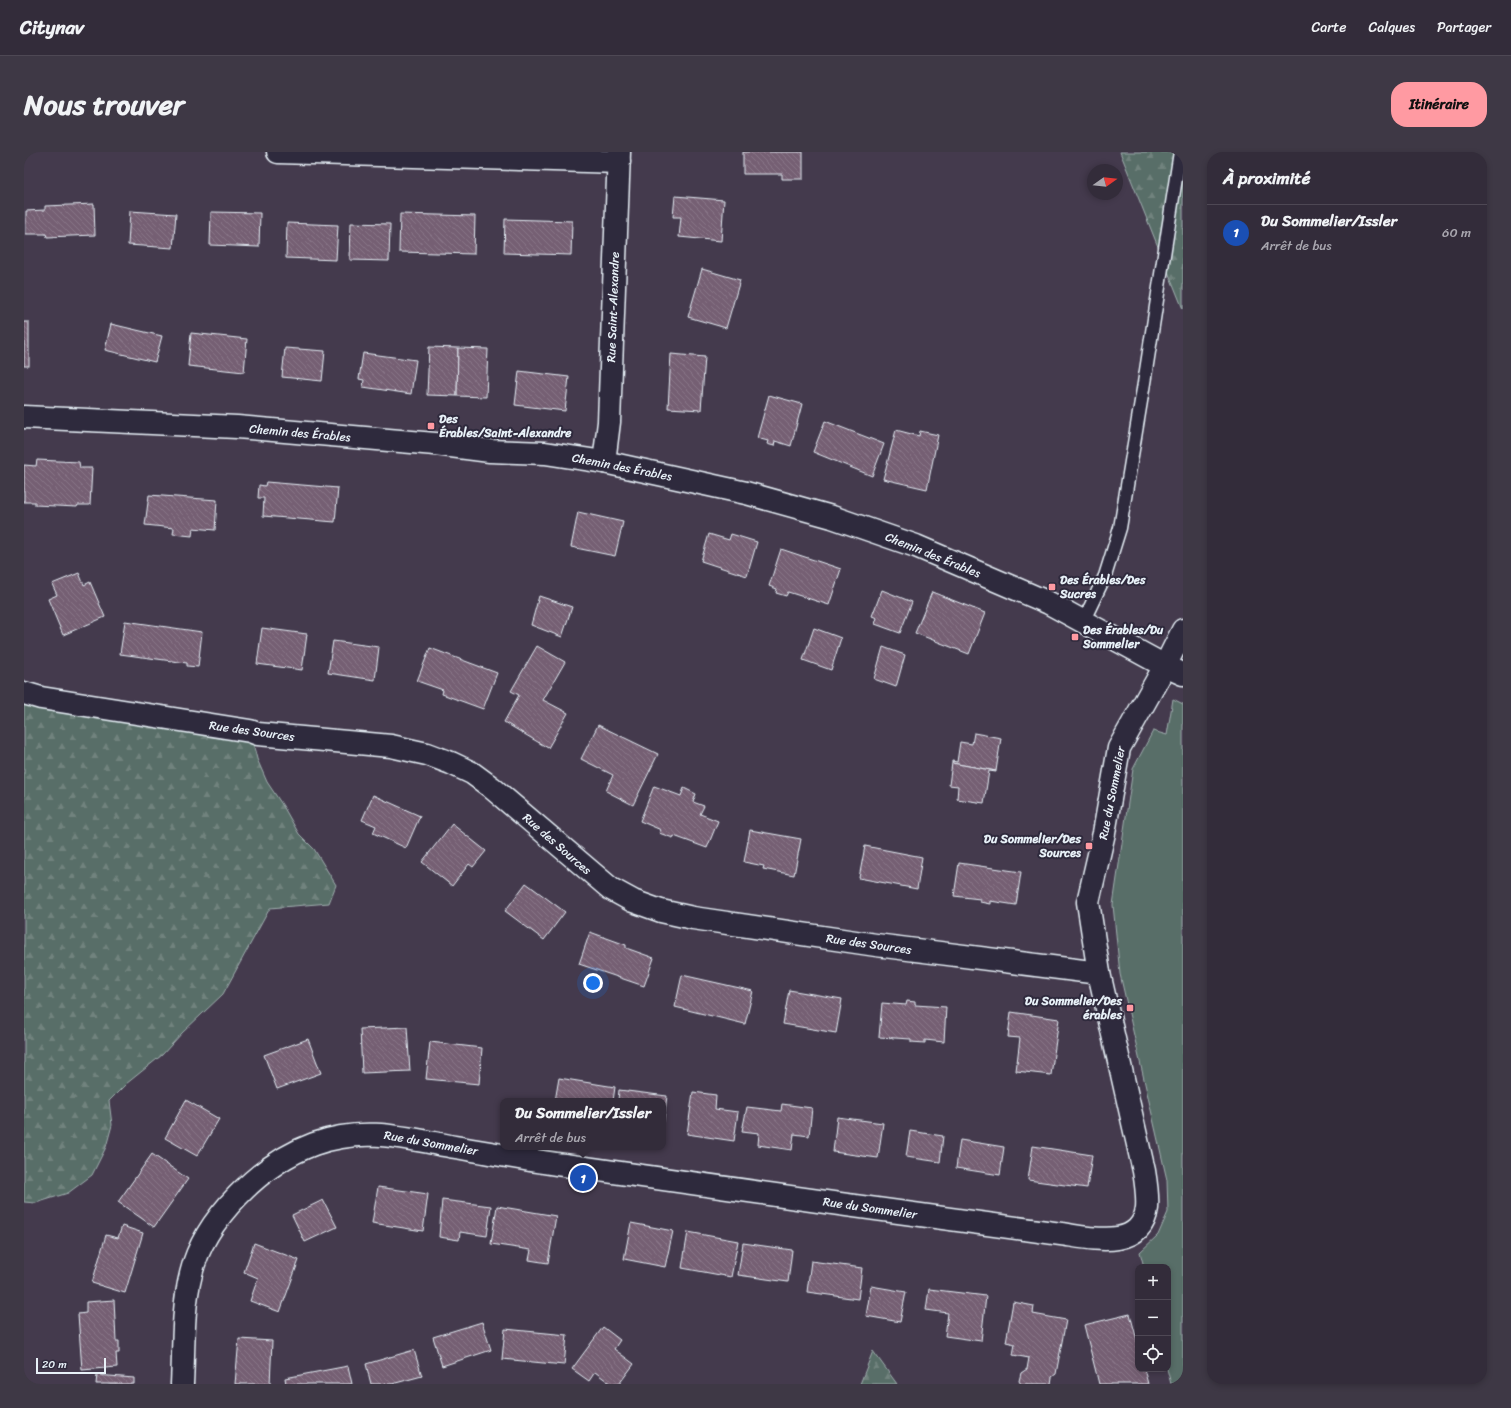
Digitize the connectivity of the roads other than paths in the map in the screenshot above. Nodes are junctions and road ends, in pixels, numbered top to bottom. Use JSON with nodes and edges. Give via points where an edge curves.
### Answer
{"nodes":[{"id":1,"x":278,"y":152,"type":"edge"},
{"id":2,"x":1180,"y":152,"type":"edge"},
{"id":3,"x":619,"y":157,"type":"edge"},
{"id":4,"x":24,"y":417,"type":"edge"},
{"id":5,"x":604,"y":462,"type":"junction"},
{"id":6,"x":1083,"y":622,"type":"junction"},
{"id":7,"x":1183,"y":630,"type":"edge"},
{"id":8,"x":1174,"y":670,"type":"edge"},
{"id":9,"x":24,"y":693,"type":"edge"},
{"id":10,"x":1099,"y":973,"type":"junction"},
{"id":11,"x":182,"y":1384,"type":"edge"}],
"edges":[{"from":1,"to":3,"type":"street"},
{"from":2,"to":6,"type":"lane","via":[[1120,528],[1105,576]]},
{"from":3,"to":5,"type":"street","name":"Rue Saint-Alexandre","via":[[609,422]]},
{"from":4,"to":5,"type":"street","name":"Chemin des Érables","via":[[237,428],[490,451],[545,453]]},
{"from":5,"to":6,"type":"street","name":"Chemin des Érables","via":[[746,493],[832,517],[916,546],[1049,603]]},
{"from":6,"to":8,"type":"street","name":"Chemin des Érables"},
{"from":7,"to":8,"type":"street","name":"Rue du Sommelier"},
{"from":8,"to":10,"type":"street","name":"Rue du Sommelier","via":[[1119,748],[1104,833],[1088,902]]},
{"from":9,"to":10,"type":"street","name":"Rue des Sources","via":[[258,734],[391,746],[427,754],[472,773],[611,889],[633,901],[661,911],[876,946]]},
{"from":10,"to":11,"type":"street","name":"Rue du Sommelier","via":[[1147,1192],[1147,1209],[1143,1221],[1130,1236],[1117,1239],[1053,1233],[537,1161],[382,1134],[334,1138],[313,1144],[274,1164],[232,1202],[212,1226],[198,1250],[191,1273],[185,1309]]}]}
